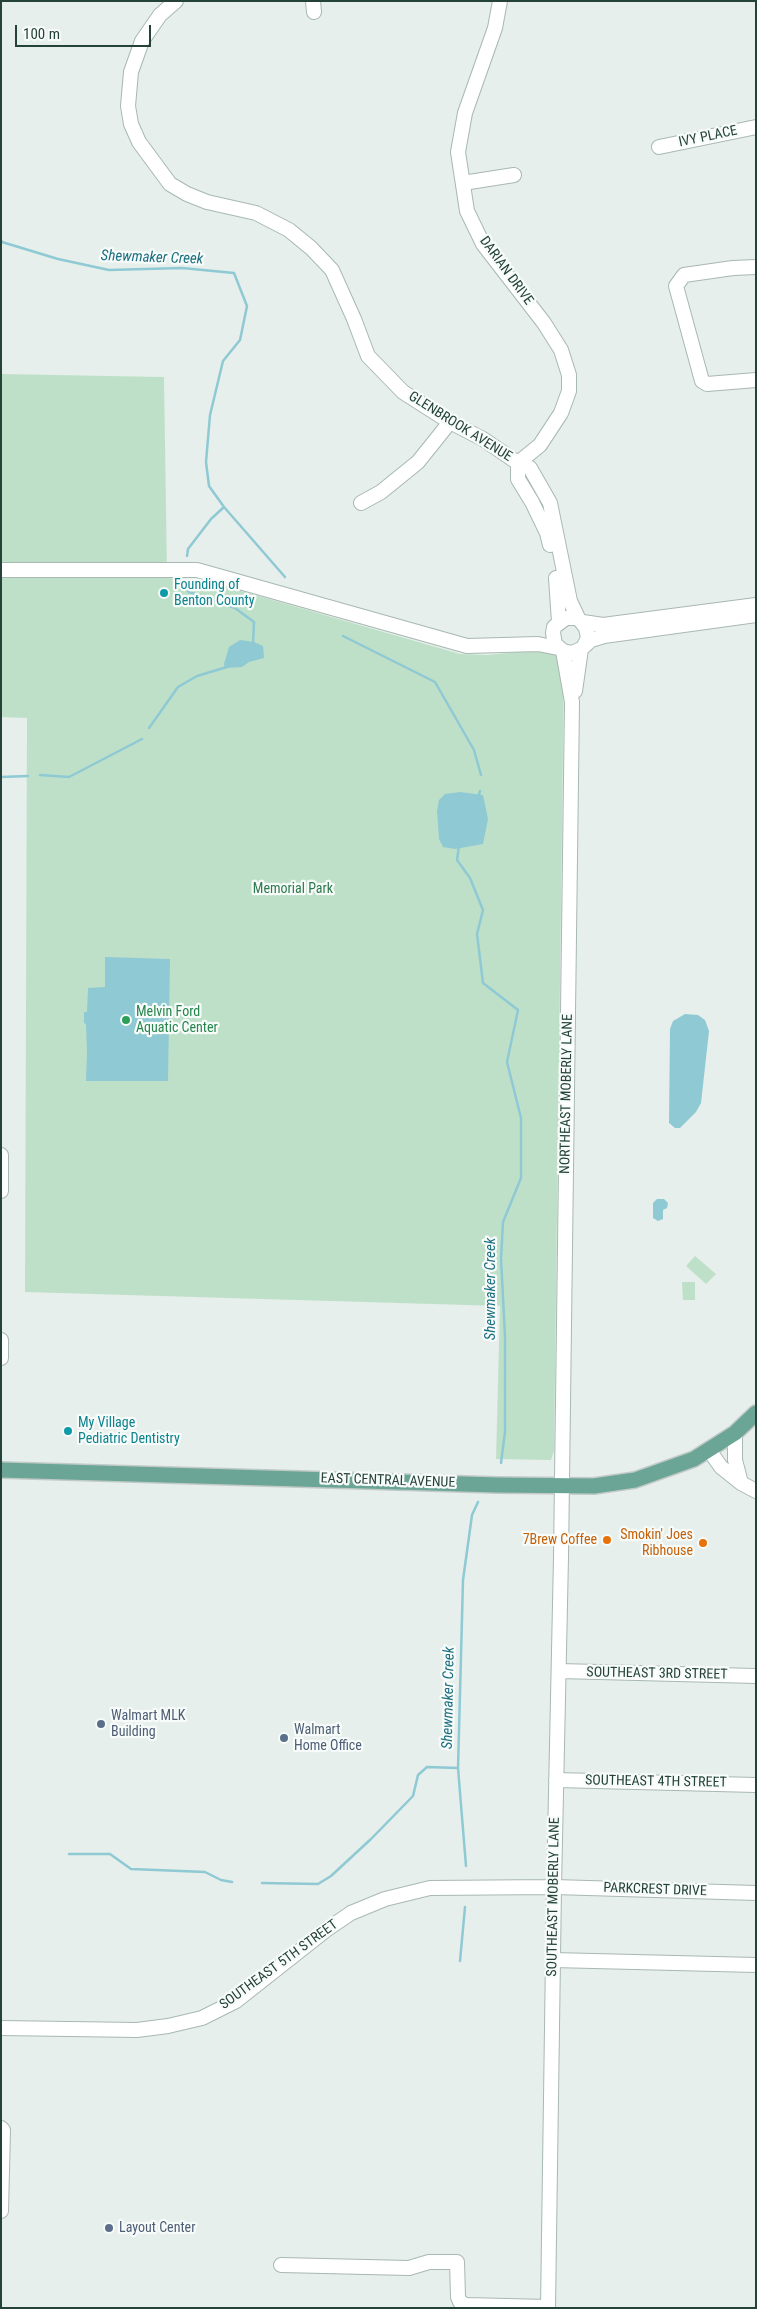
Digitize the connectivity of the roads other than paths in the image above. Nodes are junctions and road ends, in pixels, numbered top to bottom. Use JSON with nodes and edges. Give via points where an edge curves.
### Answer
{"nodes":[{"id":1,"x":176,"y":1,"type":"edge"},
{"id":2,"x":500,"y":1,"type":"edge"},
{"id":3,"x":756,"y":127,"type":"edge"},
{"id":4,"x":660,"y":147,"type":"dead end"},
{"id":5,"x":514,"y":175,"type":"dead end"},
{"id":6,"x":463,"y":183,"type":"junction"},
{"id":7,"x":756,"y":267,"type":"edge"},
{"id":8,"x":756,"y":380,"type":"edge"},
{"id":9,"x":450,"y":422,"type":"junction"},
{"id":10,"x":518,"y":464,"type":"junction"},
{"id":11,"x":361,"y":503,"type":"dead end"},
{"id":12,"x":1,"y":570,"type":"edge"},
{"id":13,"x":756,"y":605,"type":"edge"},
{"id":14,"x":756,"y":615,"type":"edge"},
{"id":15,"x":581,"y":620,"type":"junction"},
{"id":16,"x":557,"y":624,"type":"junction"},
{"id":17,"x":495,"y":644,"type":"junction"},
{"id":18,"x":583,"y":647,"type":"junction"},
{"id":19,"x":560,"y":649,"type":"junction"},
{"id":20,"x":572,"y":702,"type":"junction"},
{"id":21,"x":1,"y":1155,"type":"edge"},
{"id":22,"x":1,"y":1191,"type":"edge"},
{"id":23,"x":1,"y":1340,"type":"edge"},
{"id":24,"x":1,"y":1358,"type":"edge"},
{"id":25,"x":756,"y":1413,"type":"edge"},
{"id":26,"x":735,"y":1433,"type":"junction"},
{"id":27,"x":709,"y":1450,"type":"junction"},
{"id":28,"x":1,"y":1470,"type":"edge"},
{"id":29,"x":741,"y":1483,"type":"junction"},
{"id":30,"x":562,"y":1487,"type":"junction"},
{"id":31,"x":756,"y":1491,"type":"edge"},
{"id":32,"x":559,"y":1671,"type":"junction"},
{"id":33,"x":756,"y":1676,"type":"edge"},
{"id":34,"x":556,"y":1780,"type":"junction"},
{"id":35,"x":756,"y":1785,"type":"edge"},
{"id":36,"x":554,"y":1887,"type":"junction"},
{"id":37,"x":756,"y":1887,"type":"edge"},
{"id":38,"x":756,"y":1892,"type":"edge"},
{"id":39,"x":553,"y":1960,"type":"junction"},
{"id":40,"x":756,"y":1965,"type":"edge"},
{"id":41,"x":1,"y":2028,"type":"edge"},
{"id":42,"x":1,"y":2128,"type":"edge"},
{"id":43,"x":1,"y":2211,"type":"edge"},
{"id":44,"x":281,"y":2265,"type":"dead end"},
{"id":45,"x":548,"y":2307,"type":"edge"}],
"edges":[{"from":1,"to":9,"type":"street","name":"GLENBROOK AVENUE","via":[[160,15],[142,41],[131,72],[128,106],[139,142],[170,184],[207,202],[256,213],[290,230],[312,248],[332,270],[368,356],[403,392]]},
{"from":2,"to":6,"type":"street","name":"DARIAN DRIVE","via":[[495,28],[465,113],[458,152]]},
{"from":3,"to":4,"type":"street","name":"IVY PLACE"},
{"from":5,"to":6,"type":"street"},
{"from":6,"to":10,"type":"street","name":"DARIAN DRIVE","via":[[467,211],[483,244],[544,323],[561,350],[570,375],[569,391],[561,413],[540,445]]},
{"from":7,"to":8,"type":"street","via":[[684,275],[676,286],[702,382]]},
{"from":9,"to":10,"type":"street","name":"GLENBROOK AVENUE","via":[[483,439]]},
{"from":9,"to":11,"type":"street","via":[[418,462],[381,492]]},
{"from":10,"to":15,"type":"street","via":[[530,468],[550,503],[570,601]]},
{"from":10,"to":16,"type":"street","via":[[518,478],[547,533],[556,576]]},
{"from":12,"to":17,"type":"street","via":[[197,570],[449,642],[467,646]]},
{"from":13,"to":15,"type":"street","via":[[603,625]]},
{"from":14,"to":18,"type":"street","via":[[604,636]]},
{"from":15,"to":16,"type":"street","via":[[566,618]]},
{"from":15,"to":18,"type":"street","via":[[587,631]]},
{"from":16,"to":17,"type":"street","via":[[536,634]]},
{"from":16,"to":19,"type":"street","via":[[553,639]]},
{"from":17,"to":19,"type":"street","via":[[543,644]]},
{"from":18,"to":19,"type":"street","via":[[572,653]]},
{"from":18,"to":20,"type":"street","name":"NORTHEAST MOBERLY LANE"},
{"from":19,"to":20,"type":"street","name":"NORTHEAST MOBERLY LANE"},
{"from":20,"to":30,"type":"street","name":"NORTHEAST MOBERLY LANE"},
{"from":21,"to":22,"type":"street"},
{"from":23,"to":24,"type":"street"},
{"from":25,"to":26,"type":"main road","name":"EAST CENTRAL AVENUE"},
{"from":26,"to":27,"type":"main road","name":"EAST CENTRAL AVENUE"},
{"from":26,"to":29,"type":"street","via":[[735,1460]]},
{"from":27,"to":29,"type":"street","via":[[721,1467]]},
{"from":27,"to":30,"type":"main road","name":"EAST CENTRAL AVENUE","via":[[669,1470],[635,1480]]},
{"from":28,"to":30,"type":"main road","name":"EAST CENTRAL AVENUE"},
{"from":29,"to":31,"type":"street"},
{"from":30,"to":32,"type":"street","name":"SOUTHEAST MOBERLY LANE"},
{"from":32,"to":33,"type":"street","name":"SOUTHEAST 3RD STREET"},
{"from":32,"to":34,"type":"street","name":"SOUTHEAST MOBERLY LANE"},
{"from":34,"to":35,"type":"street","name":"SOUTHEAST 4TH STREET"},
{"from":34,"to":36,"type":"street","name":"SOUTHEAST MOBERLY LANE"},
{"from":36,"to":38,"type":"street","name":"PARKCREST DRIVE"},
{"from":36,"to":39,"type":"street","name":"SOUTHEAST MOBERLY LANE"},
{"from":36,"to":41,"type":"street","name":"SOUTHEAST 5TH STREET","via":[[430,1888],[385,1899],[351,1913],[326,1930],[236,2001],[184,2023],[137,2030]]},
{"from":37,"to":38,"type":"street"},
{"from":39,"to":40,"type":"street"},
{"from":39,"to":45,"type":"street","name":"SOUTHEAST MOBERLY LANE"},
{"from":42,"to":43,"type":"street"},
{"from":44,"to":45,"type":"street","via":[[410,2268],[429,2262],[457,2262],[458,2297],[466,2305]]}]}
